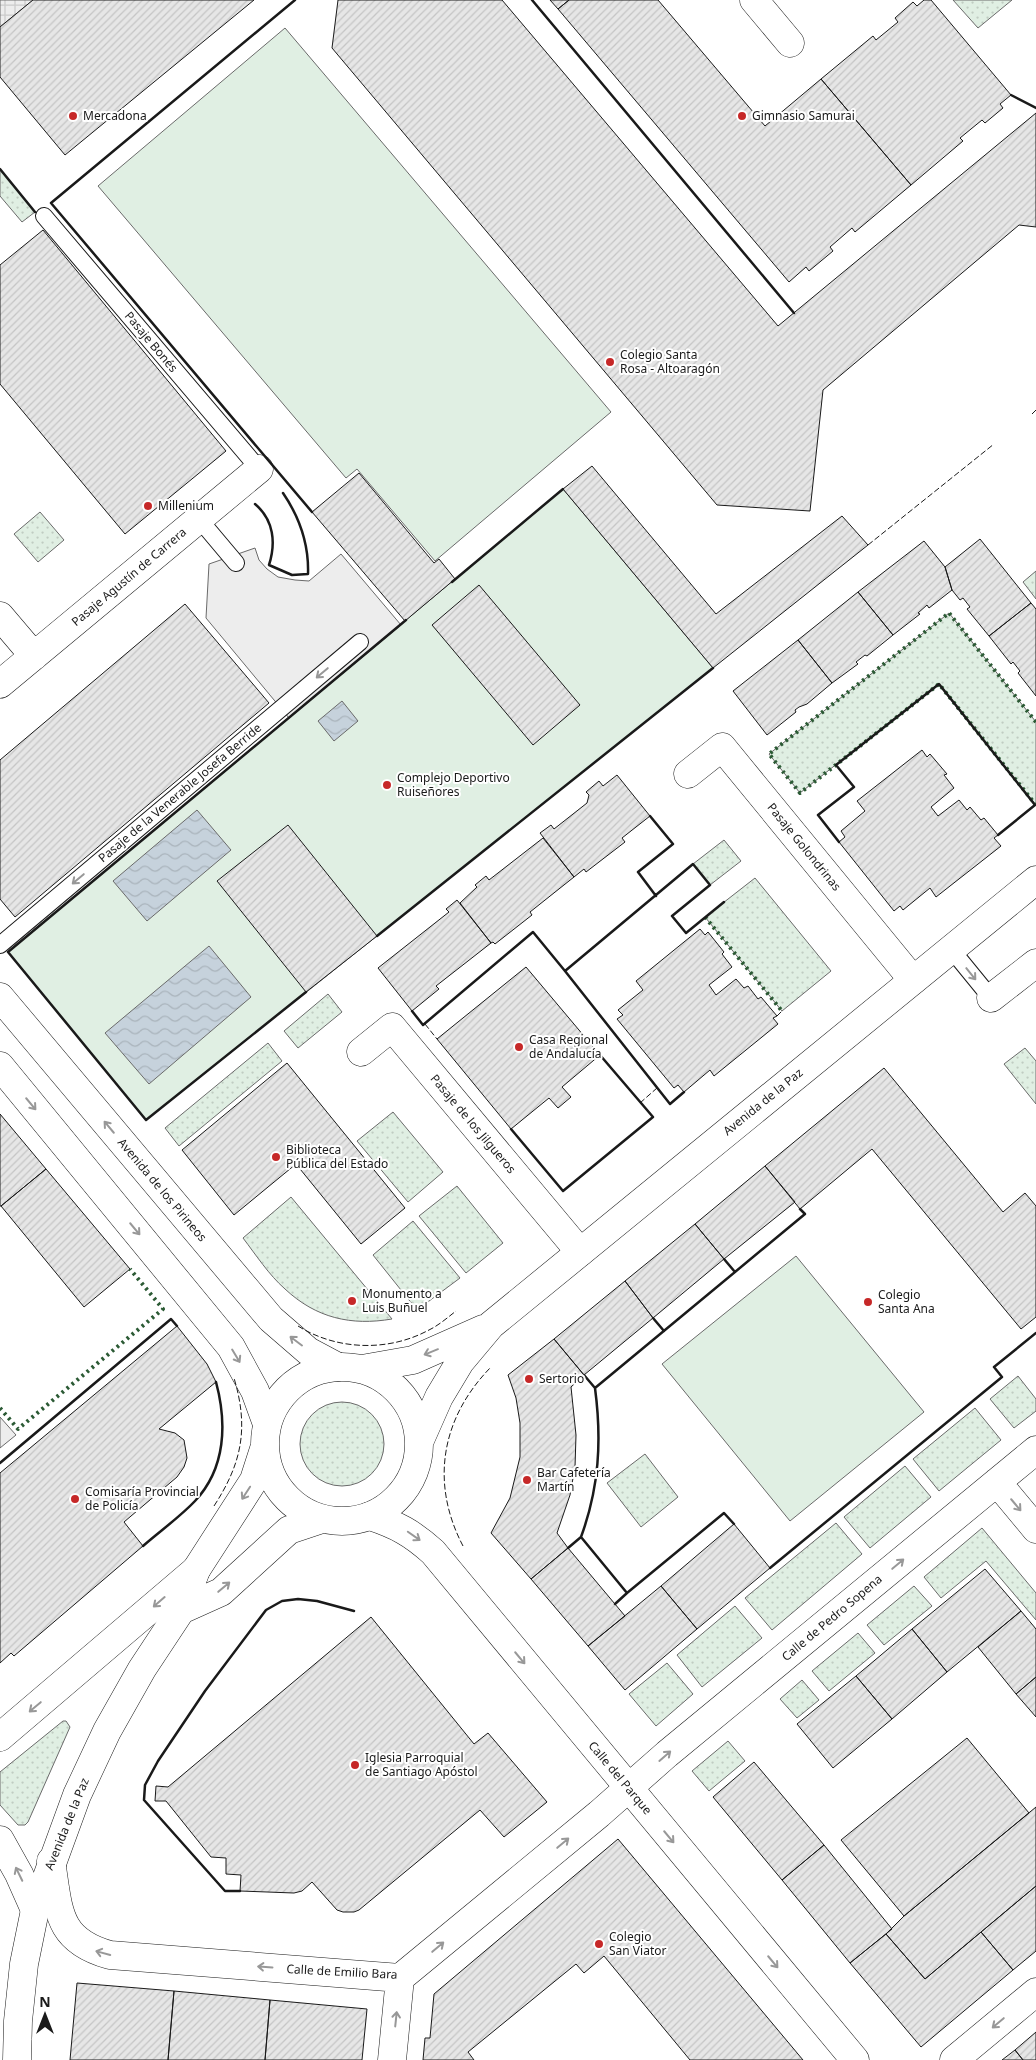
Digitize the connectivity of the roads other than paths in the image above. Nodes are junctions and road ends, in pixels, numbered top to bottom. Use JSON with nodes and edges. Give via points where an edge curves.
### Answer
{"nodes":[{"id":1,"x":754,"y":0,"type":"edge"},
{"id":2,"x":790,"y":43,"type":"dead end"},
{"id":3,"x":44,"y":216,"type":"dead end"},
{"id":4,"x":259,"y":469,"type":"joint"},
{"id":5,"x":199,"y":519,"type":"junction"},
{"id":6,"x":236,"y":563,"type":"dead end"},
{"id":7,"x":0,"y":616,"type":"edge"},
{"id":8,"x":360,"y":642,"type":"dead end"},
{"id":9,"x":34,"y":656,"type":"junction"},
{"id":10,"x":0,"y":684,"type":"edge"},
{"id":11,"x":688,"y":774,"type":"dead end"},
{"id":12,"x":1036,"y":880,"type":"edge"},
{"id":13,"x":0,"y":945,"type":"edge"},
{"id":14,"x":951,"y":949,"type":"junction"},
{"id":15,"x":1036,"y":963,"type":"edge"},
{"id":16,"x":913,"y":980,"type":"junction"},
{"id":17,"x":0,"y":997,"type":"edge"},
{"id":18,"x":991,"y":998,"type":"joint"},
{"id":19,"x":361,"y":1052,"type":"dead end"},
{"id":20,"x":0,"y":1066,"type":"edge"},
{"id":21,"x":580,"y":1252,"type":"junction"},
{"id":22,"x":491,"y":1325,"type":"junction"},
{"id":23,"x":350,"y":1368,"type":"junction"},
{"id":24,"x":266,"y":1436,"type":"junction"},
{"id":25,"x":420,"y":1440,"type":"junction"},
{"id":26,"x":1036,"y":1450,"type":"edge"},
{"id":27,"x":997,"y":1482,"type":"junction"},
{"id":28,"x":370,"y":1516,"type":"junction"},
{"id":29,"x":322,"y":1519,"type":"junction"},
{"id":30,"x":1036,"y":1529,"type":"edge"},
{"id":31,"x":196,"y":1570,"type":"junction"},
{"id":32,"x":181,"y":1610,"type":"junction"},
{"id":33,"x":0,"y":1737,"type":"edge"},
{"id":34,"x":628,"y":1788,"type":"junction"},
{"id":35,"x":0,"y":1840,"type":"edge"},
{"id":36,"x":51,"y":1861,"type":"junction"},
{"id":37,"x":34,"y":1910,"type":"junction"},
{"id":38,"x":400,"y":1978,"type":"junction"},
{"id":39,"x":1036,"y":1992,"type":"edge"},
{"id":40,"x":9,"y":2020,"type":"edge"},
{"id":41,"x":17,"y":2060,"type":"edge"},
{"id":42,"x":392,"y":2060,"type":"edge"},
{"id":43,"x":855,"y":2060,"type":"edge"},
{"id":44,"x":954,"y":2060,"type":"edge"}],
"edges":[{"from":1,"to":2,"type":"main road"},
{"from":3,"to":4,"type":"lane","name":"Pasaje Bonés"},
{"from":4,"to":5,"type":"main road","name":"Pasaje Agustín de Carrera"},
{"from":5,"to":6,"type":"lane"},
{"from":5,"to":9,"type":"main road","name":"Pasaje Agustín de Carrera"},
{"from":7,"to":9,"type":"main road"},
{"from":8,"to":13,"type":"lane","name":"Pasaje de la Venerable Josefa Berride","one_way":true},
{"from":9,"to":10,"type":"main road","name":"Pasaje Agustín de Carrera"},
{"from":11,"to":16,"type":"main road","name":"Pasaje Golondrinas","via":[[722,746]]},
{"from":12,"to":14,"type":"main road","name":"Avenida de la Paz"},
{"from":14,"to":16,"type":"main road","name":"Avenida de la Paz"},
{"from":14,"to":18,"type":"lane","one_way":true},
{"from":15,"to":18,"type":"main road"},
{"from":16,"to":21,"type":"main road","name":"Avenida de la Paz"},
{"from":23,"to":17,"type":"main road","name":"Avenida de los Pirineos","one_way":true,"via":[[308,1351],[271,1319]]},
{"from":19,"to":21,"type":"main road","name":"Pasaje de los Jilgueros","via":[[392,1027]]},
{"from":20,"to":24,"type":"main road","one_way":true,"via":[[231,1347],[255,1391]]},
{"from":21,"to":22,"type":"main road","name":"Avenida de la Paz"},
{"from":22,"to":23,"type":"main road","name":"Avenida de la Paz","one_way":true,"via":[[412,1360]]},
{"from":22,"to":25,"type":"main road","name":"Avenida de la Paz","via":[[460,1362]]},
{"from":23,"to":24,"type":"main road","via":[[314,1372],[293,1384],[276,1402]]},
{"from":23,"to":25,"type":"main road","via":[[384,1379],[402,1396],[415,1417]]},
{"from":24,"to":29,"type":"main road","via":[[269,1472],[282,1493],[299,1509]]},
{"from":24,"to":31,"type":"main road","name":"Avenida de la Paz","one_way":true,"via":[[254,1480]]},
{"from":25,"to":28,"type":"main road","via":[[417,1465],[407,1487],[391,1504]]},
{"from":26,"to":27,"type":"main road","name":"Calle de Pedro Sopena"},
{"from":27,"to":30,"type":"main road","one_way":true},
{"from":34,"to":27,"type":"main road","name":"Calle de Pedro Sopena","one_way":true},
{"from":28,"to":29,"type":"main road","via":[[356,1521]]},
{"from":28,"to":34,"type":"main road","name":"Calle del Parque","one_way":true,"via":[[416,1536],[433,1552]]},
{"from":32,"to":29,"type":"main road","one_way":true,"via":[[221,1592],[289,1530]]},
{"from":31,"to":32,"type":"main road","name":"Avenida de la Paz"},
{"from":31,"to":33,"type":"main road","name":"Avenida de la Paz","one_way":true},
{"from":32,"to":36,"type":"main road","name":"Avenida de la Paz","via":[[107,1731]]},
{"from":38,"to":34,"type":"main road","name":"Calle de Emilio Bara","one_way":true},
{"from":34,"to":43,"type":"main road","name":"Calle del Parque","one_way":true},
{"from":37,"to":35,"type":"main road","one_way":true},
{"from":36,"to":37,"type":"main road","name":"Avenida de la Paz"},
{"from":38,"to":36,"type":"main road","name":"Calle de Emilio Bara","one_way":true,"via":[[110,1955],[93,1950],[78,1942],[66,1928]]},
{"from":37,"to":40,"type":"main road","name":"Avenida de la Paz"},
{"from":42,"to":38,"type":"main road","one_way":true},
{"from":39,"to":44,"type":"main road","one_way":true},
{"from":40,"to":41,"type":"main road","name":"Avenida de la Paz"}]}
